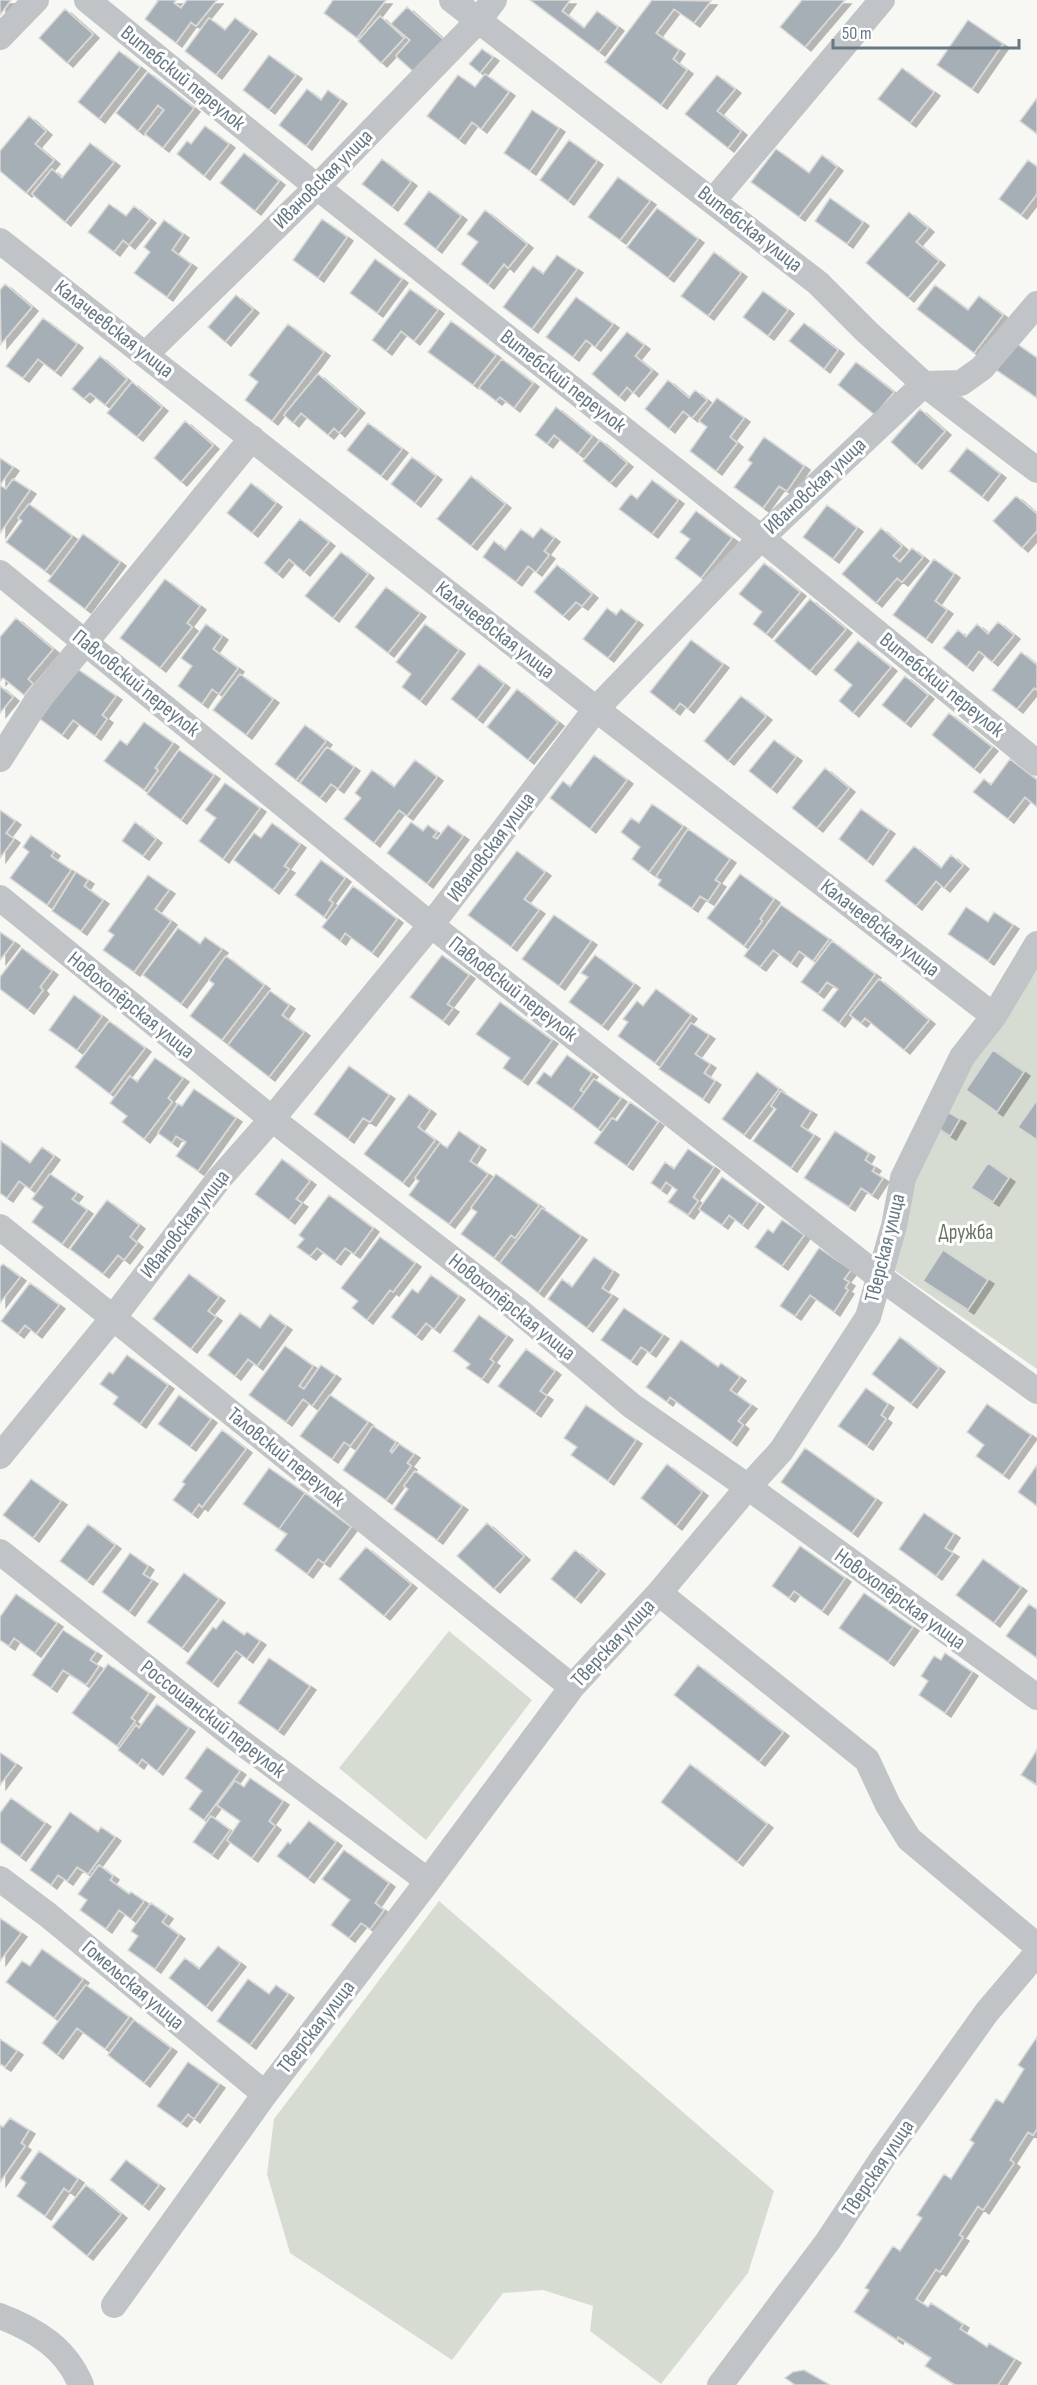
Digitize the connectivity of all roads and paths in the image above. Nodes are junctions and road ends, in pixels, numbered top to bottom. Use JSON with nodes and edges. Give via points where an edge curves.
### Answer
{"nodes":[{"id":1,"x":36,"y":0,"type":"edge"},
{"id":2,"x":87,"y":0,"type":"edge"},
{"id":3,"x":452,"y":0,"type":"edge"},
{"id":4,"x":882,"y":0,"type":"edge"},
{"id":5,"x":486,"y":10,"type":"edge"},
{"id":6,"x":0,"y":37,"type":"edge"},
{"id":7,"x":316,"y":187,"type":"junction"},
{"id":8,"x":713,"y":201,"type":"junction"},
{"id":9,"x":0,"y":241,"type":"edge"},
{"id":10,"x":1037,"y":304,"type":"edge"},
{"id":11,"x":146,"y":354,"type":"junction"},
{"id":12,"x":924,"y":384,"type":"junction"},
{"id":13,"x":252,"y":438,"type":"junction"},
{"id":14,"x":1037,"y":470,"type":"edge"},
{"id":15,"x":761,"y":538,"type":"junction"},
{"id":16,"x":0,"y":573,"type":"edge"},
{"id":17,"x":85,"y":641,"type":"junction"},
{"id":18,"x":596,"y":709,"type":"junction"},
{"id":19,"x":0,"y":759,"type":"edge"},
{"id":20,"x":1037,"y":764,"type":"edge"},
{"id":21,"x":0,"y":898,"type":"edge"},
{"id":22,"x":431,"y":925,"type":"junction"},
{"id":23,"x":1037,"y":944,"type":"edge"},
{"id":24,"x":994,"y":1016,"type":"junction"},
{"id":25,"x":272,"y":1119,"type":"junction"},
{"id":26,"x":0,"y":1227,"type":"edge"},
{"id":27,"x":878,"y":1275,"type":"junction"},
{"id":28,"x":113,"y":1318,"type":"junction"},
{"id":29,"x":1037,"y":1391,"type":"edge"},
{"id":30,"x":0,"y":1456,"type":"edge"},
{"id":31,"x":748,"y":1487,"type":"junction"},
{"id":32,"x":0,"y":1552,"type":"edge"},
{"id":33,"x":659,"y":1593,"type":"junction"},
{"id":34,"x":572,"y":1686,"type":"junction"},
{"id":35,"x":1037,"y":1697,"type":"edge"},
{"id":36,"x":0,"y":1879,"type":"edge"},
{"id":37,"x":428,"y":1881,"type":"junction"},
{"id":38,"x":1037,"y":1946,"type":"edge"},
{"id":39,"x":1037,"y":1953,"type":"edge"},
{"id":40,"x":265,"y":2094,"type":"junction"},
{"id":41,"x":114,"y":2305,"type":"dead end"},
{"id":42,"x":0,"y":2316,"type":"edge"},
{"id":43,"x":81,"y":2385,"type":"edge"},
{"id":44,"x":720,"y":2385,"type":"edge"}],
"edges":[{"from":1,"to":6,"type":"street"},
{"from":2,"to":7,"type":"street","name":"Витебский переулок"},
{"from":3,"to":5,"type":"street","name":"Витебская улица"},
{"from":4,"to":8,"type":"street"},
{"from":5,"to":7,"type":"street","name":"Ивановская улица"},
{"from":5,"to":8,"type":"street","name":"Витебская улица"},
{"from":7,"to":11,"type":"street","name":"Ивановская улица"},
{"from":7,"to":15,"type":"street","name":"Витебский переулок"},
{"from":8,"to":12,"type":"street","name":"Витебская улица","via":[[818,283]]},
{"from":9,"to":11,"type":"street","name":"Калачеевская улица"},
{"from":10,"to":12,"type":"street","via":[[982,368],[961,383]]},
{"from":11,"to":13,"type":"street","name":"Калачеевская улица"},
{"from":12,"to":14,"type":"street","name":"Витебская улица"},
{"from":12,"to":15,"type":"street","name":"Ивановская улица"},
{"from":13,"to":17,"type":"street"},
{"from":13,"to":18,"type":"street","name":"Калачеевская улица"},
{"from":15,"to":18,"type":"street","name":"Ивановская улица"},
{"from":15,"to":20,"type":"street","name":"Витебский переулок"},
{"from":16,"to":17,"type":"street","name":"Павловский переулок"},
{"from":17,"to":19,"type":"street","via":[[35,704]]},
{"from":17,"to":22,"type":"street","name":"Павловский переулок"},
{"from":18,"to":22,"type":"street","name":"Ивановская улица"},
{"from":18,"to":24,"type":"street","name":"Калачеевская улица"},
{"from":21,"to":25,"type":"street","name":"Новохопёрская улица"},
{"from":22,"to":25,"type":"street","name":"Ивановская улица"},
{"from":22,"to":27,"type":"street","name":"Павловский переулок"},
{"from":23,"to":24,"type":"street","name":"Тверская улица"},
{"from":24,"to":27,"type":"street","name":"Тверская улица","via":[[963,1057],[903,1178],[894,1226]]},
{"from":25,"to":28,"type":"street","name":"Ивановская улица","via":[[219,1179]]},
{"from":25,"to":31,"type":"street","name":"Новохопёрская улица","via":[[519,1311],[632,1406]]},
{"from":26,"to":28,"type":"street","name":"Таловский переулок"},
{"from":27,"to":29,"type":"street","name":"Павловский переулок"},
{"from":27,"to":31,"type":"street","name":"Тверская улица","via":[[868,1317],[782,1451]]},
{"from":28,"to":30,"type":"street","name":"Ивановская улица"},
{"from":28,"to":34,"type":"street","name":"Таловский переулок"},
{"from":31,"to":33,"type":"street","name":"Тверская улица"},
{"from":31,"to":35,"type":"street","name":"Новохопёрская улица"},
{"from":32,"to":37,"type":"street","name":"Россошанский переулок","via":[[233,1736]]},
{"from":33,"to":34,"type":"street","name":"Тверская улица"},
{"from":33,"to":38,"type":"street","via":[[867,1760],[909,1839]]},
{"from":34,"to":37,"type":"street","name":"Тверская улица"},
{"from":36,"to":40,"type":"street","name":"Гомельская улица"},
{"from":37,"to":40,"type":"street","name":"Тверская улица"},
{"from":39,"to":44,"type":"street","name":"Тверская улица","via":[[987,2012],[828,2241]]},
{"from":40,"to":41,"type":"street","name":"Тверская улица"},
{"from":42,"to":43,"type":"street","via":[[46,2338],[63,2353]]}]}
